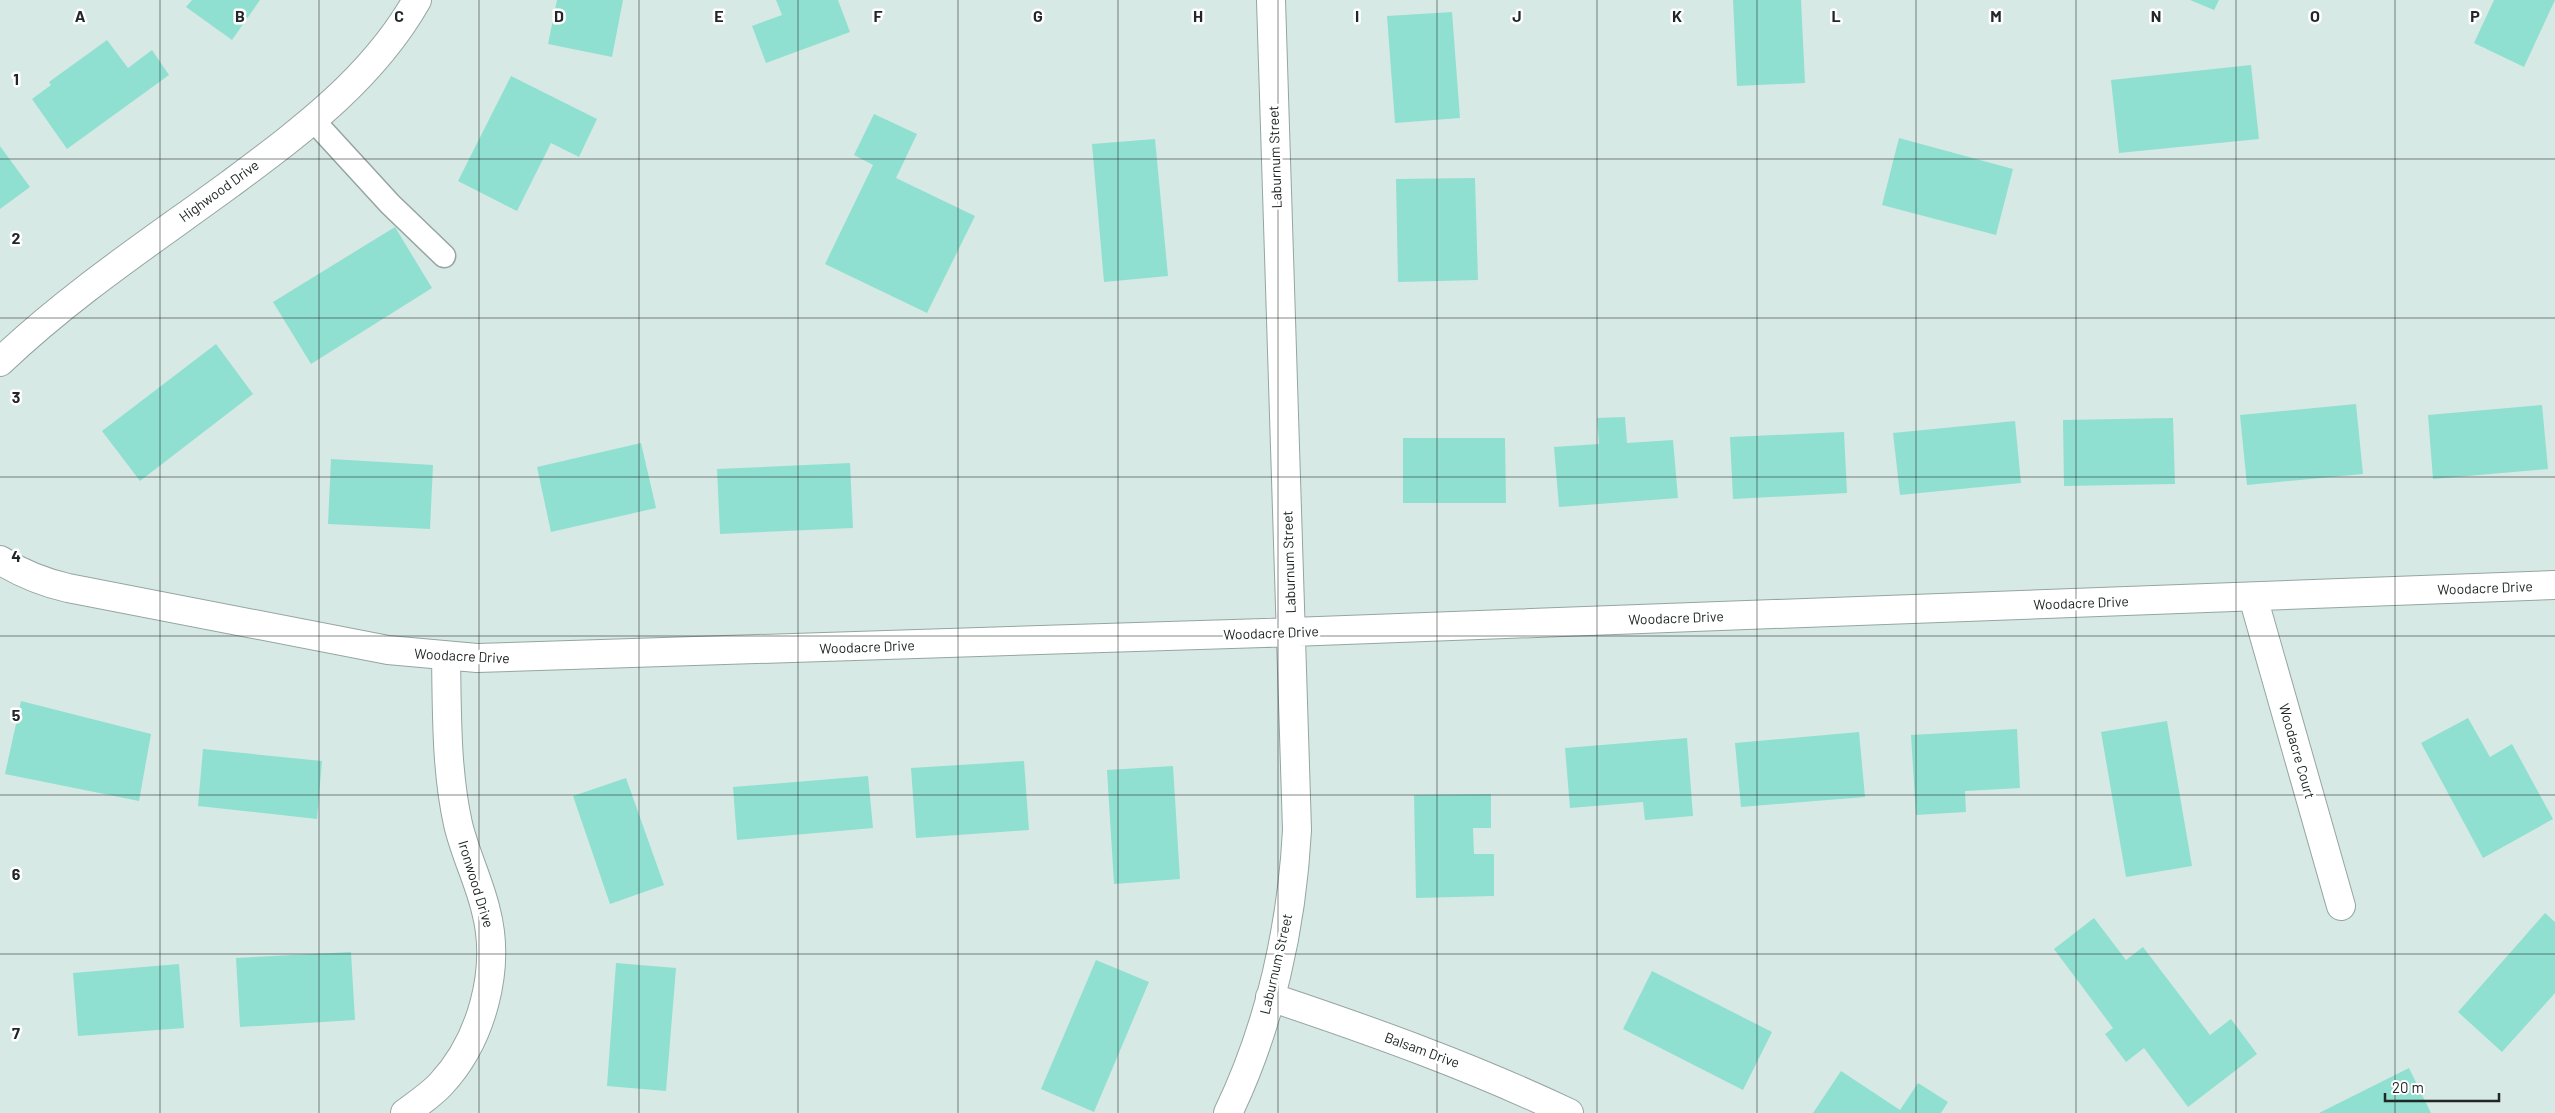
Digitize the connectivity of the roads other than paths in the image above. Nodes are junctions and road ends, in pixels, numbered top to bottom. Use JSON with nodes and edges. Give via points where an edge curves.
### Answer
{"nodes":[{"id":1,"x":417,"y":0,"type":"edge"},
{"id":2,"x":1271,"y":0,"type":"edge"},
{"id":3,"x":313,"y":120,"type":"junction"},
{"id":4,"x":444,"y":256,"type":"dead end"},
{"id":5,"x":0,"y":362,"type":"edge"},
{"id":6,"x":0,"y":560,"type":"edge"},
{"id":7,"x":2555,"y":586,"type":"edge"},
{"id":8,"x":2253,"y":597,"type":"junction"},
{"id":9,"x":1292,"y":632,"type":"junction"},
{"id":10,"x":446,"y":657,"type":"junction"},
{"id":11,"x":2341,"y":906,"type":"dead end"},
{"id":12,"x":1270,"y":997,"type":"junction"},
{"id":13,"x":405,"y":1113,"type":"edge"},
{"id":14,"x":1228,"y":1113,"type":"edge"},
{"id":15,"x":1569,"y":1113,"type":"edge"}],
"edges":[{"from":1,"to":3,"type":"street","name":"Highwood Drive","via":[[385,48],[340,97]]},
{"from":2,"to":9,"type":"street","name":"Laburnum Street"},
{"from":3,"to":4,"type":"lane","via":[[390,204]]},
{"from":3,"to":5,"type":"street","name":"Highwood Drive","via":[[86,289]]},
{"from":6,"to":10,"type":"street","name":"Woodacre Drive","via":[[21,573],[68,588],[388,650]]},
{"from":7,"to":8,"type":"street","name":"Woodacre Drive"},
{"from":8,"to":9,"type":"street","name":"Woodacre Drive"},
{"from":8,"to":11,"type":"street","name":"Woodacre Court"},
{"from":9,"to":10,"type":"street","name":"Woodacre Drive","via":[[527,658]]},
{"from":9,"to":12,"type":"street","name":"Laburnum Street","via":[[1298,780],[1295,873]]},
{"from":10,"to":13,"type":"street","name":"Ironwood Drive","via":[[454,798],[464,846],[486,910],[492,938],[491,964],[488,992],[479,1019],[457,1064],[441,1085]]},
{"from":12,"to":14,"type":"street","name":"Laburnum Street","via":[[1239,1090]]},
{"from":12,"to":15,"type":"street","name":"Balsam Drive","via":[[1476,1070]]}]}
